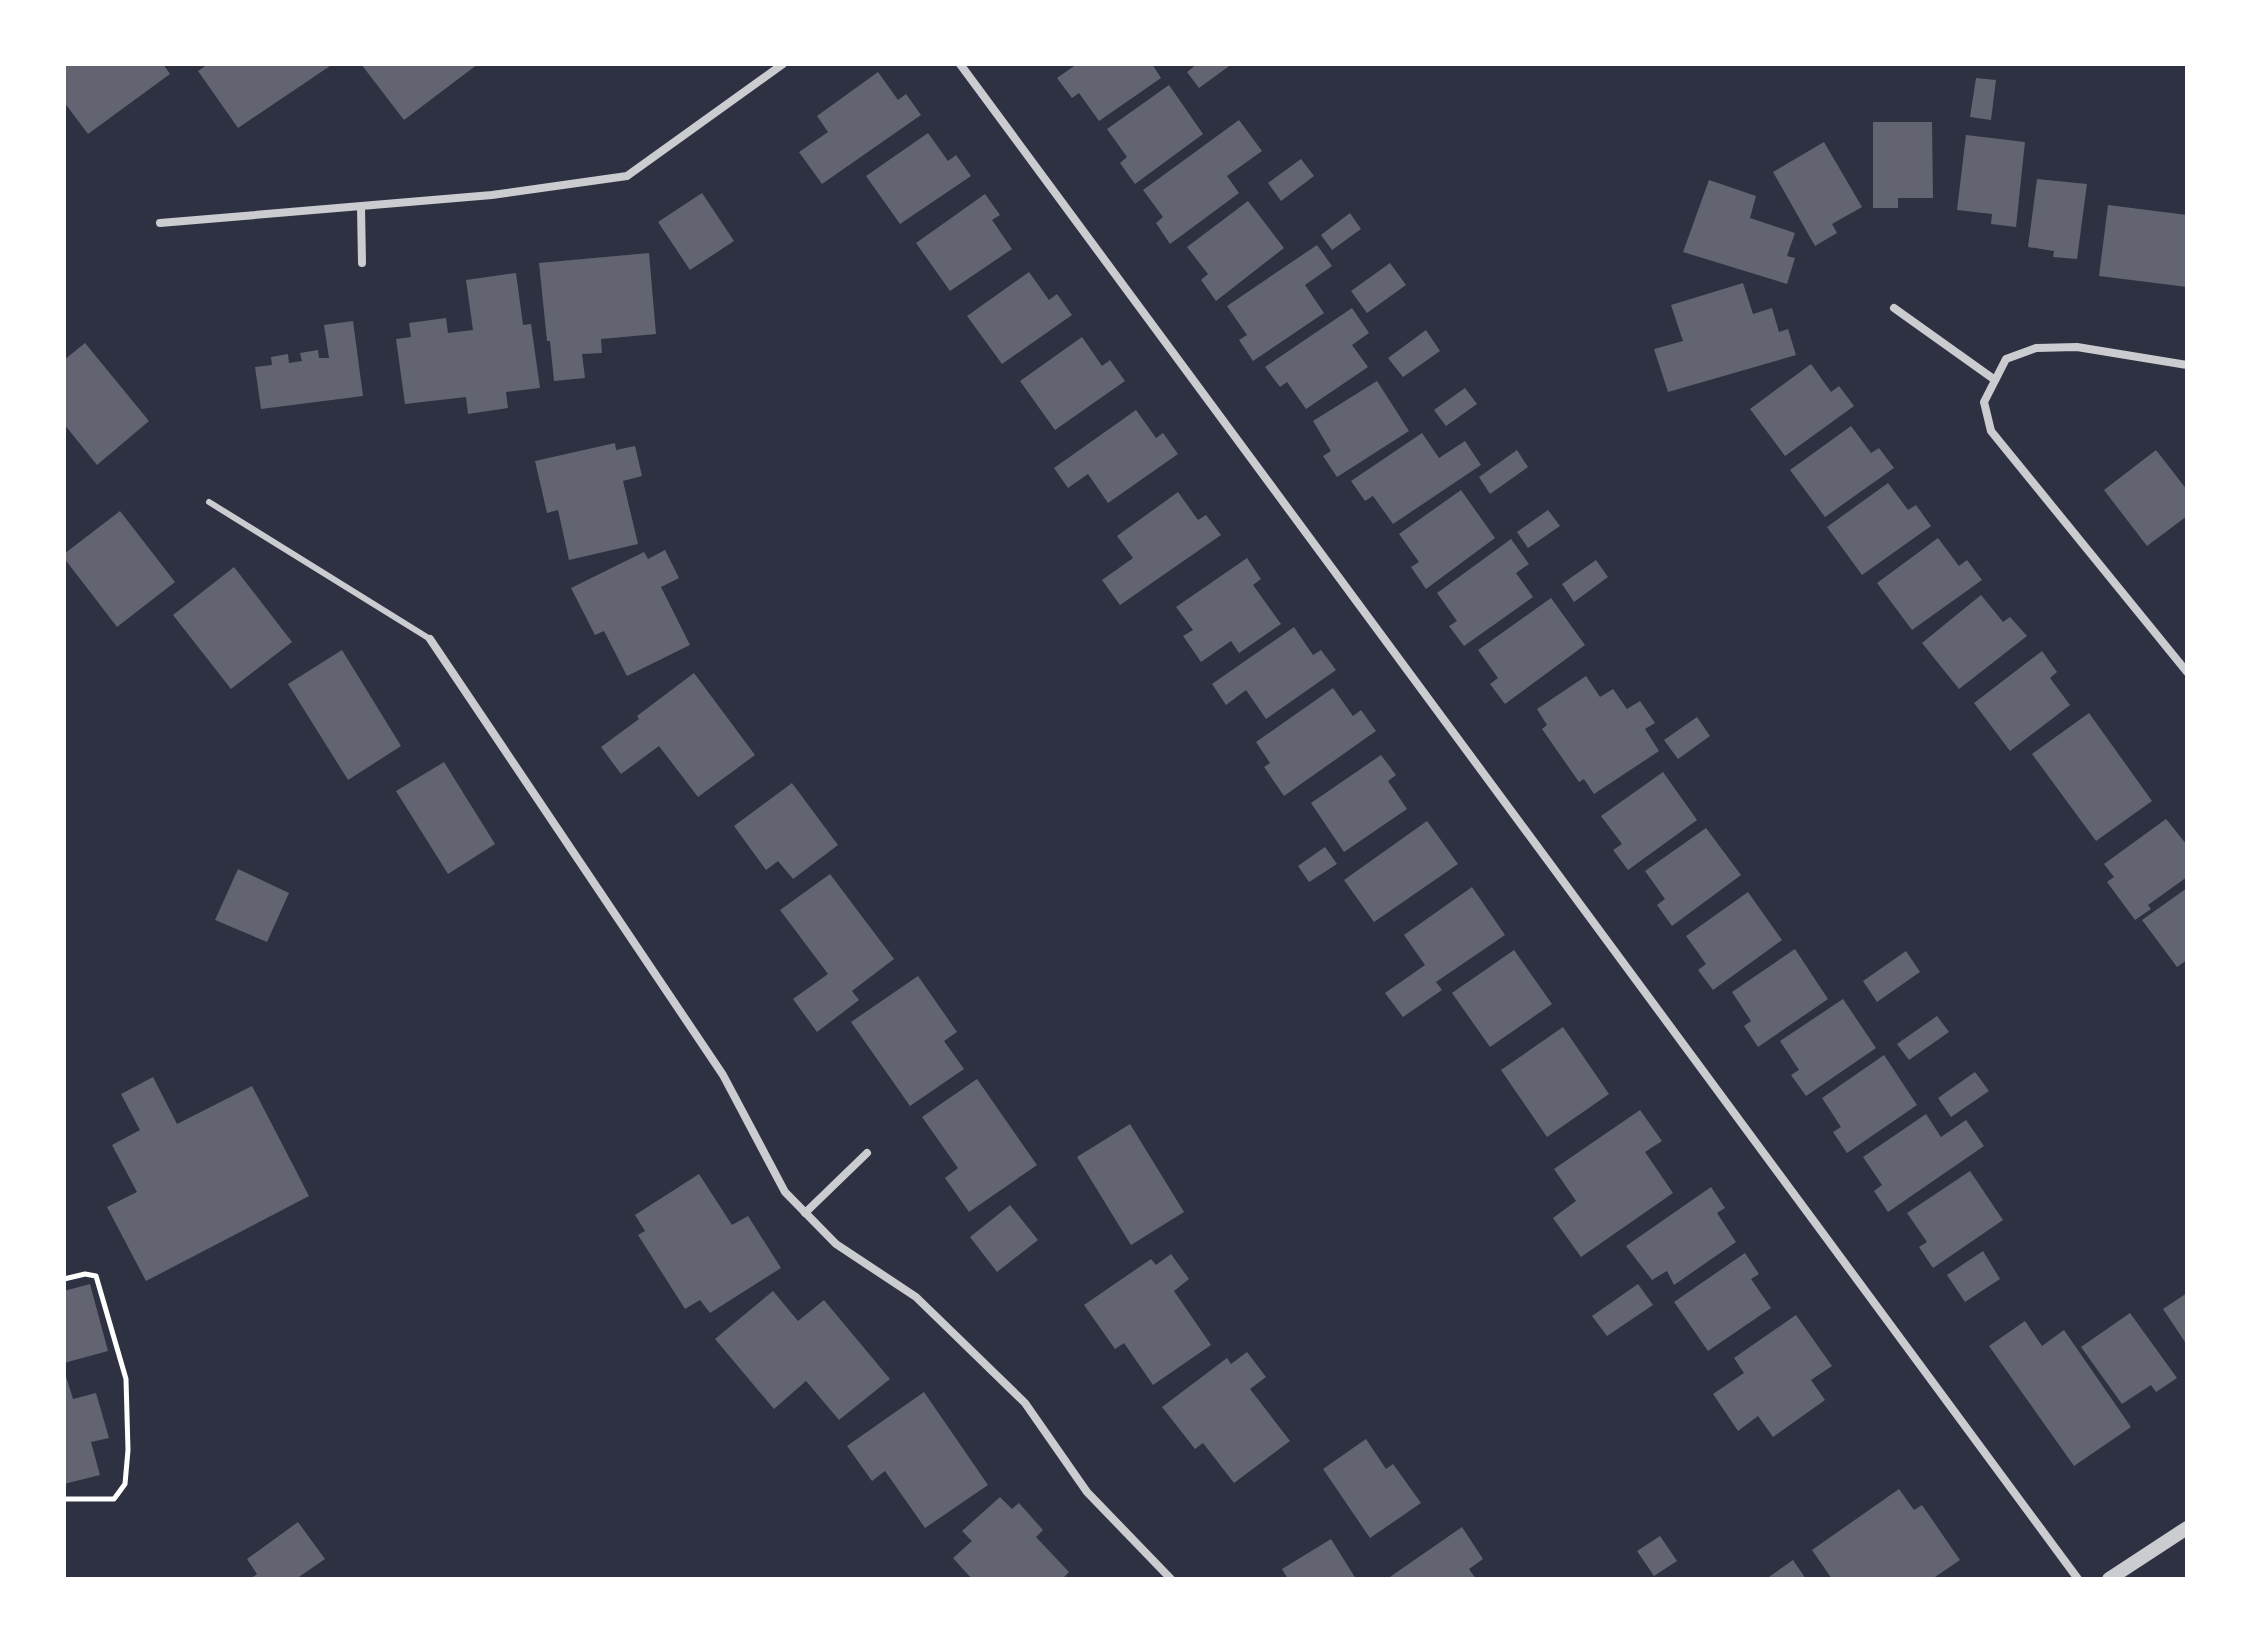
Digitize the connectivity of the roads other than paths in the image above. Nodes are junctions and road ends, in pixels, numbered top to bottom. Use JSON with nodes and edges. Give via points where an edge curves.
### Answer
{"nodes":[{"id":1,"x":783,"y":64,"type":"edge"},
{"id":2,"x":960,"y":64,"type":"edge"},
{"id":3,"x":361,"y":207,"type":"junction"},
{"id":4,"x":160,"y":223,"type":"dead end"},
{"id":5,"x":362,"y":263,"type":"dead end"},
{"id":6,"x":1894,"y":308,"type":"dead end"},
{"id":7,"x":2187,"y":365,"type":"edge"},
{"id":8,"x":1995,"y":380,"type":"junction"},
{"id":9,"x":209,"y":502,"type":"dead end"},
{"id":10,"x":430,"y":639,"type":"joint"},
{"id":11,"x":2187,"y":672,"type":"edge"},
{"id":12,"x":867,"y":1153,"type":"dead end"},
{"id":13,"x":805,"y":1213,"type":"junction"},
{"id":14,"x":2187,"y":1528,"type":"edge"},
{"id":15,"x":1171,"y":1579,"type":"edge"},
{"id":16,"x":2078,"y":1579,"type":"edge"},
{"id":17,"x":2109,"y":1579,"type":"edge"}],
"edges":[{"from":1,"to":3,"type":"street","via":[[627,176]]},
{"from":2,"to":16,"type":"street"},
{"from":3,"to":4,"type":"street"},
{"from":3,"to":5,"type":"street"},
{"from":6,"to":8,"type":"street"},
{"from":7,"to":8,"type":"street","via":[[2077,347],[2036,348],[2006,359]]},
{"from":8,"to":11,"type":"street","via":[[1984,402],[1991,431]]},
{"from":9,"to":10,"type":"lane"},
{"from":10,"to":13,"type":"street","via":[[723,1075],[785,1192]]},
{"from":12,"to":13,"type":"street"},
{"from":13,"to":15,"type":"street","via":[[836,1244],[916,1297],[1025,1403],[1087,1492]]},
{"from":14,"to":17,"type":"street"}]}
